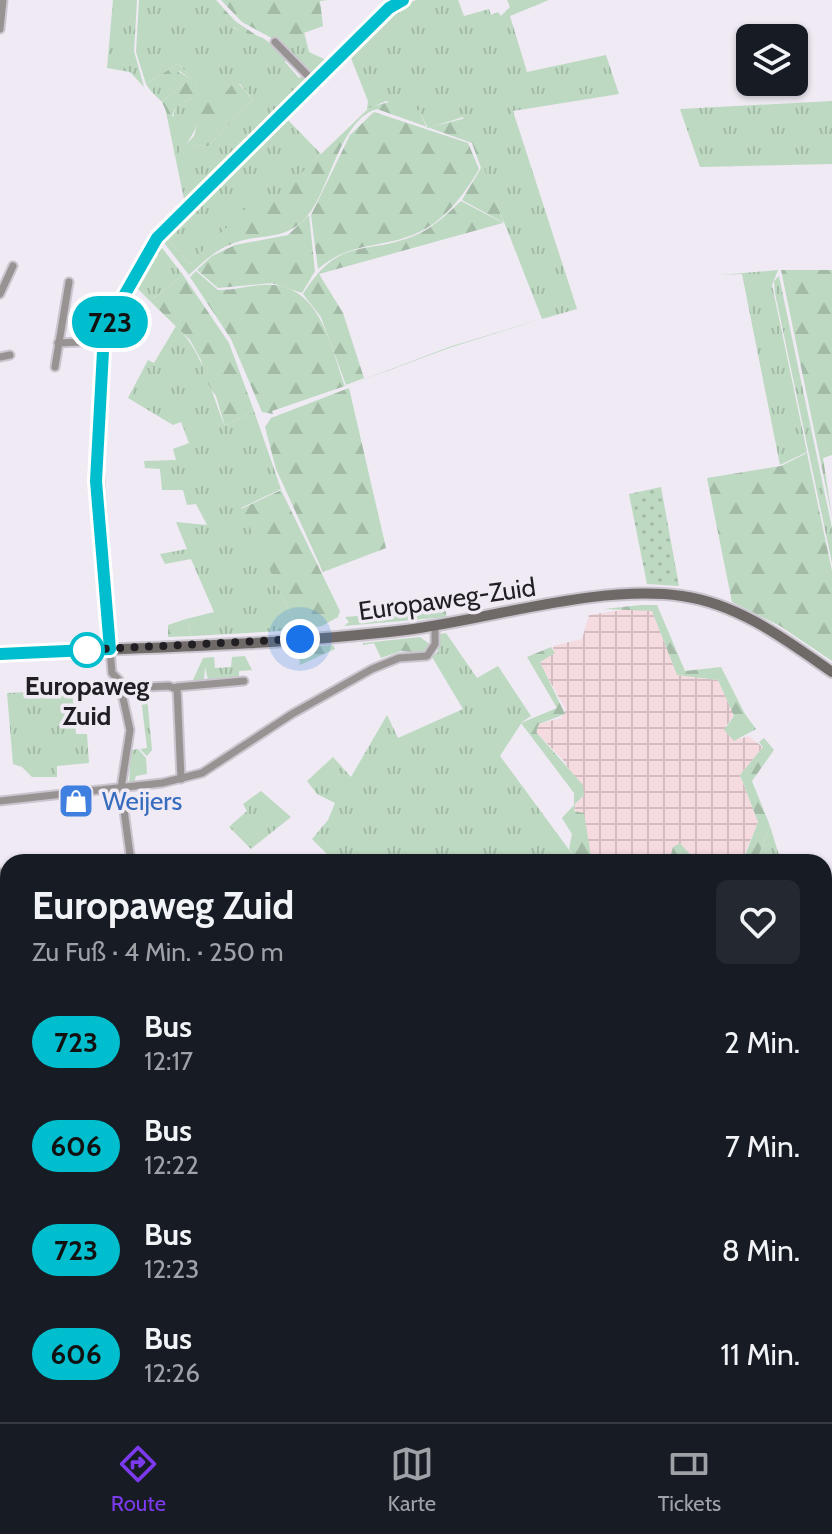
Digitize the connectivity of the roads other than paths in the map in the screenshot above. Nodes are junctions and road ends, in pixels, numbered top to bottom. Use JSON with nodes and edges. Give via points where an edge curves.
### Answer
{"nodes":[{"id":1,"x":3,"y":0,"type":"edge"},
{"id":2,"x":403,"y":0,"type":"edge"},
{"id":3,"x":0,"y":29,"type":"edge"},
{"id":4,"x":275,"y":42,"type":"dead end"},
{"id":5,"x":315,"y":83,"type":"junction"},
{"id":6,"x":13,"y":266,"type":"dead end"},
{"id":7,"x":11,"y":277,"type":"junction"},
{"id":8,"x":22,"y":279,"type":"dead end"},
{"id":9,"x":69,"y":282,"type":"dead end"},
{"id":10,"x":0,"y":294,"type":"edge"},
{"id":11,"x":104,"y":341,"type":"junction"},
{"id":12,"x":58,"y":343,"type":"junction"},
{"id":13,"x":10,"y":355,"type":"dead end"},
{"id":14,"x":0,"y":357,"type":"edge"},
{"id":15,"x":55,"y":367,"type":"dead end"},
{"id":16,"x":435,"y":625,"type":"junction"},
{"id":17,"x":110,"y":649,"type":"junction"},
{"id":18,"x":0,"y":654,"type":"edge"},
{"id":19,"x":832,"y":672,"type":"edge"},
{"id":20,"x":244,"y":681,"type":"dead end"},
{"id":21,"x":147,"y":687,"type":"dead end"},
{"id":22,"x":176,"y":689,"type":"junction"},
{"id":23,"x":181,"y":779,"type":"junction"},
{"id":24,"x":121,"y":788,"type":"junction"},
{"id":25,"x":0,"y":801,"type":"edge"},
{"id":26,"x":130,"y":854,"type":"edge"}],
"edges":[{"from":1,"to":3,"type":"street"},
{"from":2,"to":5,"type":"street"},
{"from":4,"to":5,"type":"street"},
{"from":5,"to":11,"type":"street","via":[[157,238],[129,283]]},
{"from":6,"to":7,"type":"street"},
{"from":7,"to":8,"type":"street"},
{"from":7,"to":10,"type":"street"},
{"from":9,"to":12,"type":"street"},
{"from":11,"to":12,"type":"street"},
{"from":11,"to":17,"type":"street","via":[[96,481]]},
{"from":12,"to":15,"type":"street"},
{"from":13,"to":14,"type":"street"},
{"from":16,"to":17,"type":"street","name":"Europaweg-Zuid","via":[[307,639]]},
{"from":16,"to":19,"type":"street","name":"Europaweg-Zuid","via":[[594,598],[681,596],[728,608],[756,622]]},
{"from":16,"to":23,"type":"street","via":[[435,644],[427,656],[382,664],[292,714],[214,768]]},
{"from":17,"to":18,"type":"street","name":"Europaweg-Zuid"},
{"from":17,"to":24,"type":"street","via":[[130,730]]},
{"from":20,"to":22,"type":"street","via":[[184,684]]},
{"from":21,"to":22,"type":"street"},
{"from":22,"to":23,"type":"street"},
{"from":23,"to":24,"type":"street"},
{"from":24,"to":25,"type":"street"},
{"from":24,"to":26,"type":"street"}]}
